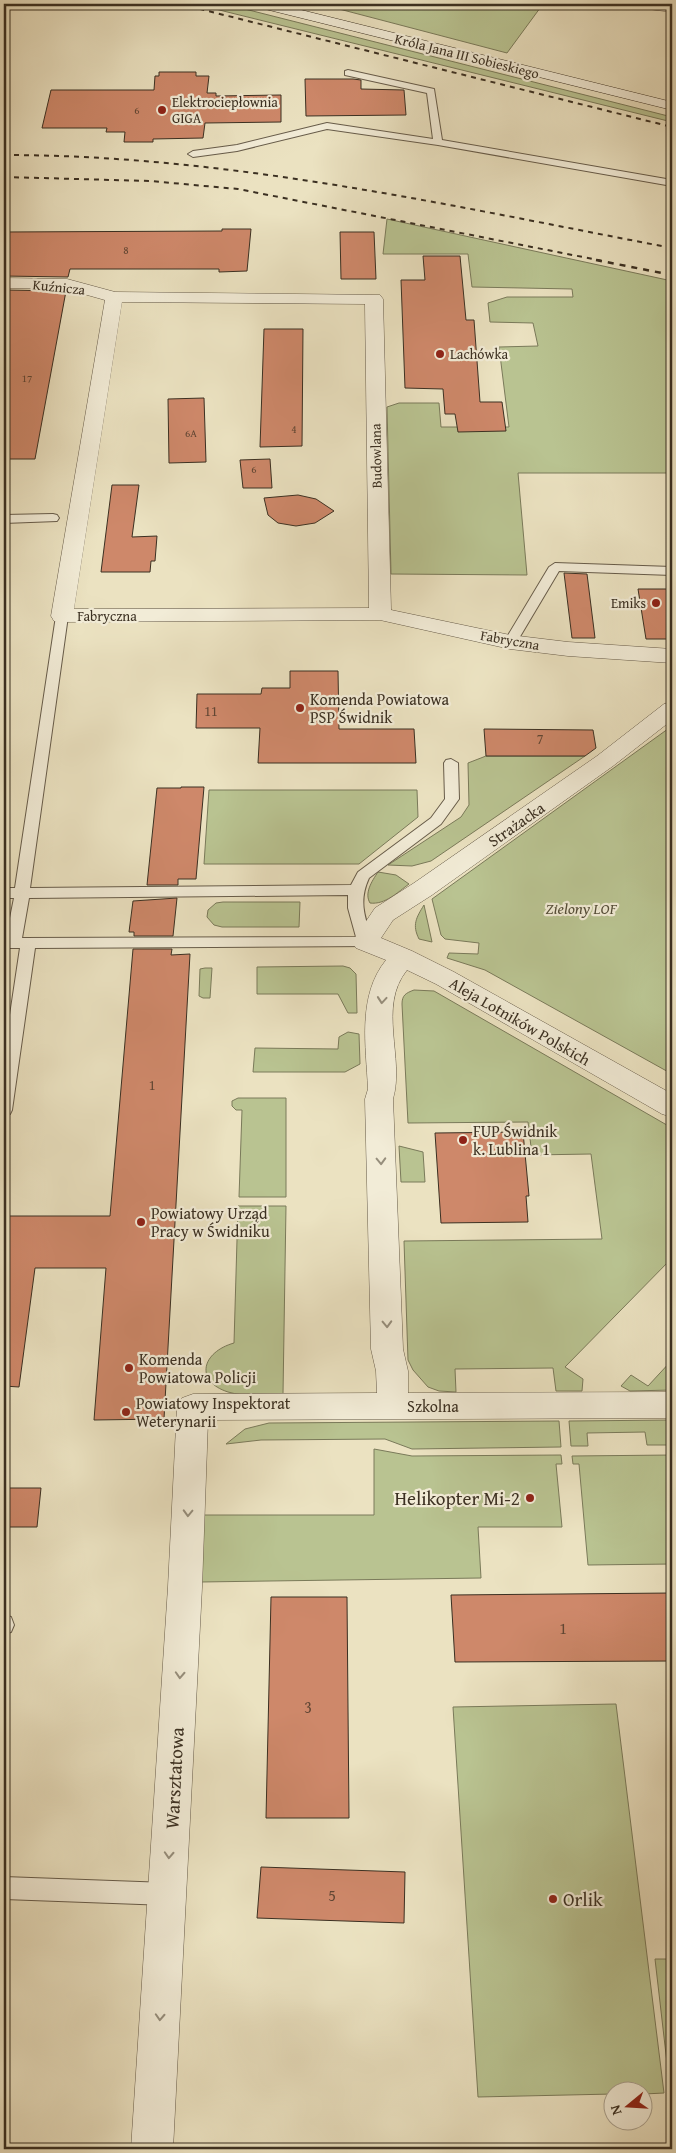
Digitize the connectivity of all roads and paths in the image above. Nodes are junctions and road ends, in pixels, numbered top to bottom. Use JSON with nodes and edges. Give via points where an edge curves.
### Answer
{"nodes":[{"id":1,"x":262,"y":4,"type":"edge"},
{"id":2,"x":640,"y":4,"type":"edge"},
{"id":3,"x":672,"y":8,"type":"edge"},
{"id":4,"x":348,"y":73,"type":"dead end"},
{"id":5,"x":672,"y":106,"type":"edge"},
{"id":6,"x":438,"y":142,"type":"junction"},
{"id":7,"x":193,"y":154,"type":"dead end"},
{"id":8,"x":672,"y":183,"type":"edge"},
{"id":9,"x":4,"y":283,"type":"edge"},
{"id":10,"x":114,"y":297,"type":"junction"},
{"id":11,"x":53,"y":518,"type":"dead end"},
{"id":12,"x":4,"y":519,"type":"edge"},
{"id":13,"x":672,"y":571,"type":"edge"},
{"id":14,"x":380,"y":614,"type":"junction"},
{"id":15,"x":62,"y":616,"type":"junction"},
{"id":16,"x":510,"y":642,"type":"junction"},
{"id":17,"x":672,"y":656,"type":"edge"},
{"id":18,"x":672,"y":709,"type":"edge"},
{"id":19,"x":451,"y":763,"type":"dead end"},
{"id":20,"x":174,"y":890,"type":"joint"},
{"id":21,"x":356,"y":890,"type":"junction"},
{"id":22,"x":22,"y":892,"type":"junction"},
{"id":23,"x":4,"y":893,"type":"edge"},
{"id":24,"x":365,"y":942,"type":"junction"},
{"id":25,"x":15,"y":943,"type":"edge"},
{"id":26,"x":403,"y":957,"type":"junction"},
{"id":27,"x":8,"y":1054,"type":"edge"},
{"id":28,"x":672,"y":1107,"type":"edge"},
{"id":29,"x":4,"y":1110,"type":"edge"},
{"id":30,"x":672,"y":1405,"type":"edge"},
{"id":31,"x":393,"y":1406,"type":"junction"},
{"id":32,"x":193,"y":1407,"type":"joint"},
{"id":33,"x":4,"y":1888,"type":"edge"},
{"id":34,"x":167,"y":1894,"type":"junction"},
{"id":35,"x":152,"y":2149,"type":"edge"}],
"edges":[{"from":1,"to":5,"type":"street","name":"Króla Jana III Sobieskiego"},
{"from":2,"to":3,"type":"street"},
{"from":4,"to":6,"type":"lane","via":[[431,91]]},
{"from":6,"to":7,"type":"lane","via":[[327,126],[238,148]]},
{"from":6,"to":8,"type":"lane"},
{"from":9,"to":10,"type":"street","name":"Kuźnicza","via":[[67,284]]},
{"from":10,"to":14,"type":"street","name":"Budowlana","via":[[374,298]]},
{"from":10,"to":15,"type":"street","name":"Fabryczna"},
{"from":11,"to":12,"type":"lane"},
{"from":13,"to":16,"type":"lane","via":[[555,567]]},
{"from":14,"to":15,"type":"street","name":"Fabryczna"},
{"from":14,"to":16,"type":"street","name":"Fabryczna"},
{"from":15,"to":22,"type":"lane"},
{"from":16,"to":17,"type":"street","name":"Fabryczna"},
{"from":18,"to":24,"type":"street","name":"Strażacka","via":[[597,766],[384,914]]},
{"from":19,"to":21,"type":"lane","via":[[452,800],[436,821],[363,875]]},
{"from":20,"to":21,"type":"lane"},
{"from":20,"to":22,"type":"lane"},
{"from":21,"to":24,"type":"lane","via":[[355,908]]},
{"from":22,"to":23,"type":"lane"},
{"from":22,"to":25,"type":"lane"},
{"from":24,"to":25,"type":"lane","name":"Aleja Lotników Polskich"},
{"from":24,"to":26,"type":"street","name":"Aleja Lotników Polskich"},
{"from":25,"to":27,"type":"lane"},
{"from":26,"to":28,"type":"street","name":"Aleja Lotników Polskich"},
{"from":26,"to":31,"type":"street","one_way":true,"via":[[384,986],[382,1089],[379,1099],[387,1349],[392,1371]]},
{"from":27,"to":29,"type":"lane"},
{"from":30,"to":31,"type":"street","name":"Szkolna"},
{"from":31,"to":32,"type":"street","name":"Szkolna"},
{"from":32,"to":34,"type":"street","name":"Warsztatowa","one_way":true},
{"from":33,"to":34,"type":"lane"},
{"from":34,"to":35,"type":"street","name":"Warsztatowa","one_way":true}]}
